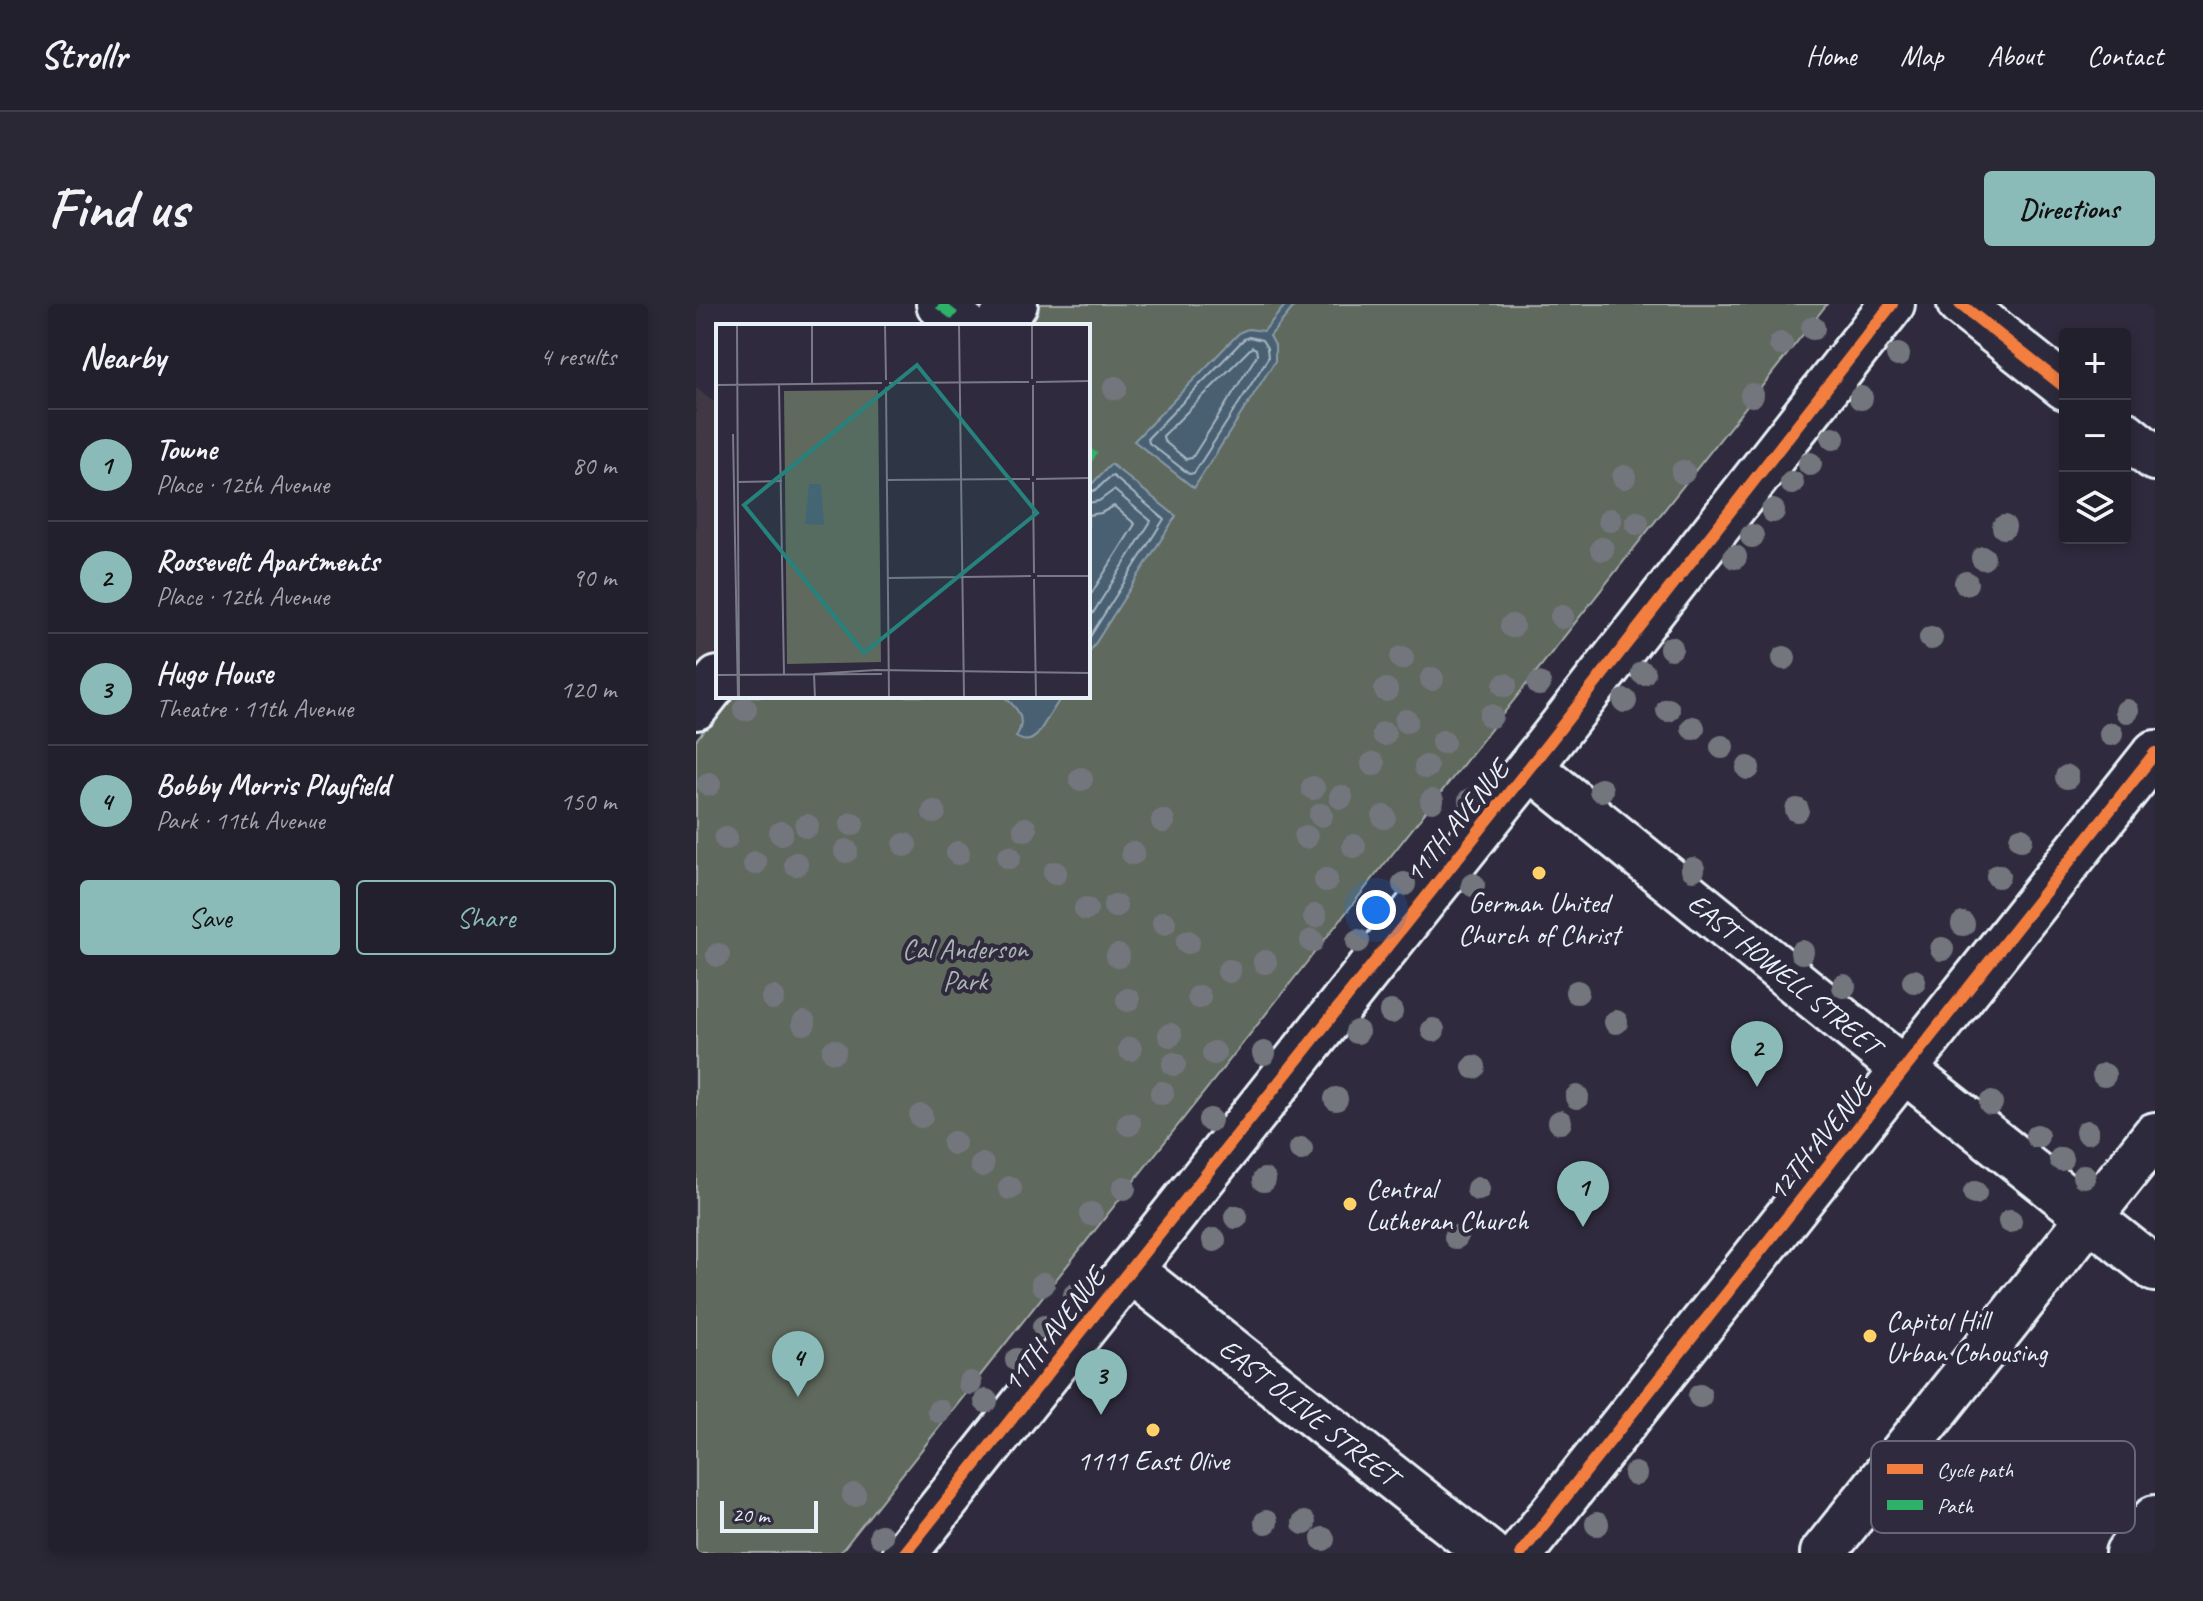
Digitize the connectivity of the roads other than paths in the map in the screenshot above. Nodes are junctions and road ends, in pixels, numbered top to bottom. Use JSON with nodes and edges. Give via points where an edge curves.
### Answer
{"nodes":[{"id":1,"x":939,"y":304,"type":"edge"},
{"id":2,"x":1015,"y":304,"type":"edge"},
{"id":3,"x":1892,"y":304,"type":"edge"},
{"id":4,"x":1960,"y":304,"type":"edge"},
{"id":5,"x":964,"y":324,"type":"edge"},
{"id":6,"x":999,"y":324,"type":"edge"},
{"id":7,"x":2059,"y":382,"type":"edge"},
{"id":8,"x":2131,"y":439,"type":"edge"},
{"id":9,"x":2155,"y":458,"type":"edge"},
{"id":10,"x":716,"y":682,"type":"edge"},
{"id":11,"x":696,"y":707,"type":"edge"},
{"id":12,"x":2155,"y":753,"type":"edge"},
{"id":13,"x":1530,"y":767,"type":"junction"},
{"id":14,"x":1904,"y":1070,"type":"junction"},
{"id":15,"x":2155,"y":1135,"type":"edge"},
{"id":16,"x":2089,"y":1216,"type":"junction"},
{"id":17,"x":2155,"y":1269,"type":"edge"},
{"id":18,"x":1130,"y":1270,"type":"junction"},
{"id":19,"x":1911,"y":1441,"type":"edge"},
{"id":20,"x":1871,"y":1492,"type":"edge"},
{"id":21,"x":2155,"y":1518,"type":"edge"},
{"id":22,"x":905,"y":1553,"type":"edge"},
{"id":23,"x":1488,"y":1553,"type":"edge"},
{"id":24,"x":1521,"y":1553,"type":"edge"},
{"id":25,"x":1823,"y":1553,"type":"edge"},
{"id":26,"x":2128,"y":1553,"type":"edge"}],
"edges":[{"from":1,"to":5,"type":"street"},
{"from":2,"to":6,"type":"street"},
{"from":3,"to":13,"type":"street","name":"11TH AVENUE"},
{"from":4,"to":7,"type":"street"},
{"from":8,"to":9,"type":"street"},
{"from":10,"to":11,"type":"street"},
{"from":12,"to":14,"type":"street","name":"12TH AVENUE"},
{"from":13,"to":14,"type":"street","name":"EAST HOWELL STREET"},
{"from":13,"to":18,"type":"street","name":"11TH AVENUE"},
{"from":14,"to":16,"type":"street","name":"EAST HOWELL STREET"},
{"from":14,"to":24,"type":"street","name":"12TH AVENUE"},
{"from":15,"to":16,"type":"street"},
{"from":16,"to":17,"type":"street","name":"EAST HOWELL STREET"},
{"from":16,"to":19,"type":"street"},
{"from":18,"to":22,"type":"street","name":"11TH AVENUE"},
{"from":18,"to":23,"type":"street","name":"EAST OLIVE STREET"},
{"from":20,"to":25,"type":"street"},
{"from":21,"to":26,"type":"street"}]}
